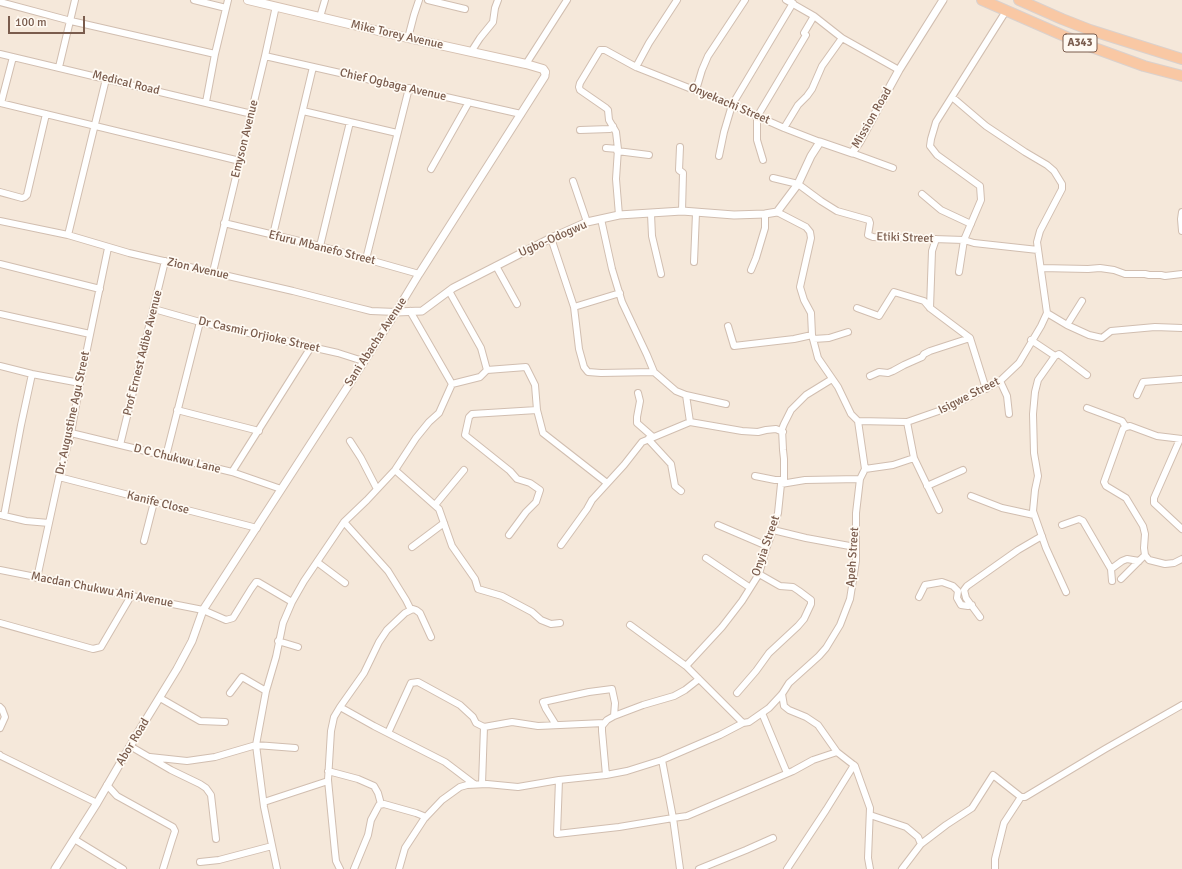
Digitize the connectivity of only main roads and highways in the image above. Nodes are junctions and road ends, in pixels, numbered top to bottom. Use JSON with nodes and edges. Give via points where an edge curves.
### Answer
{"nodes":[{"id":1,"x":248,"y":0,"type":"edge"},
{"id":2,"x":982,"y":0,"type":"edge"},
{"id":3,"x":1019,"y":0,"type":"edge"},
{"id":4,"x":1182,"y":59,"type":"edge"},
{"id":5,"x":545,"y":72,"type":"road end"},
{"id":6,"x":1182,"y":76,"type":"edge"}],
"edges":[{"from":1,"to":5,"type":"main road","name":"Mike Torey Avenue","via":[[526,64]]},
{"from":2,"to":6,"type":"highway","number":"A343","via":[[1099,50]]},
{"from":3,"to":4,"type":"highway","number":"A343","via":[[1090,30]]}]}
